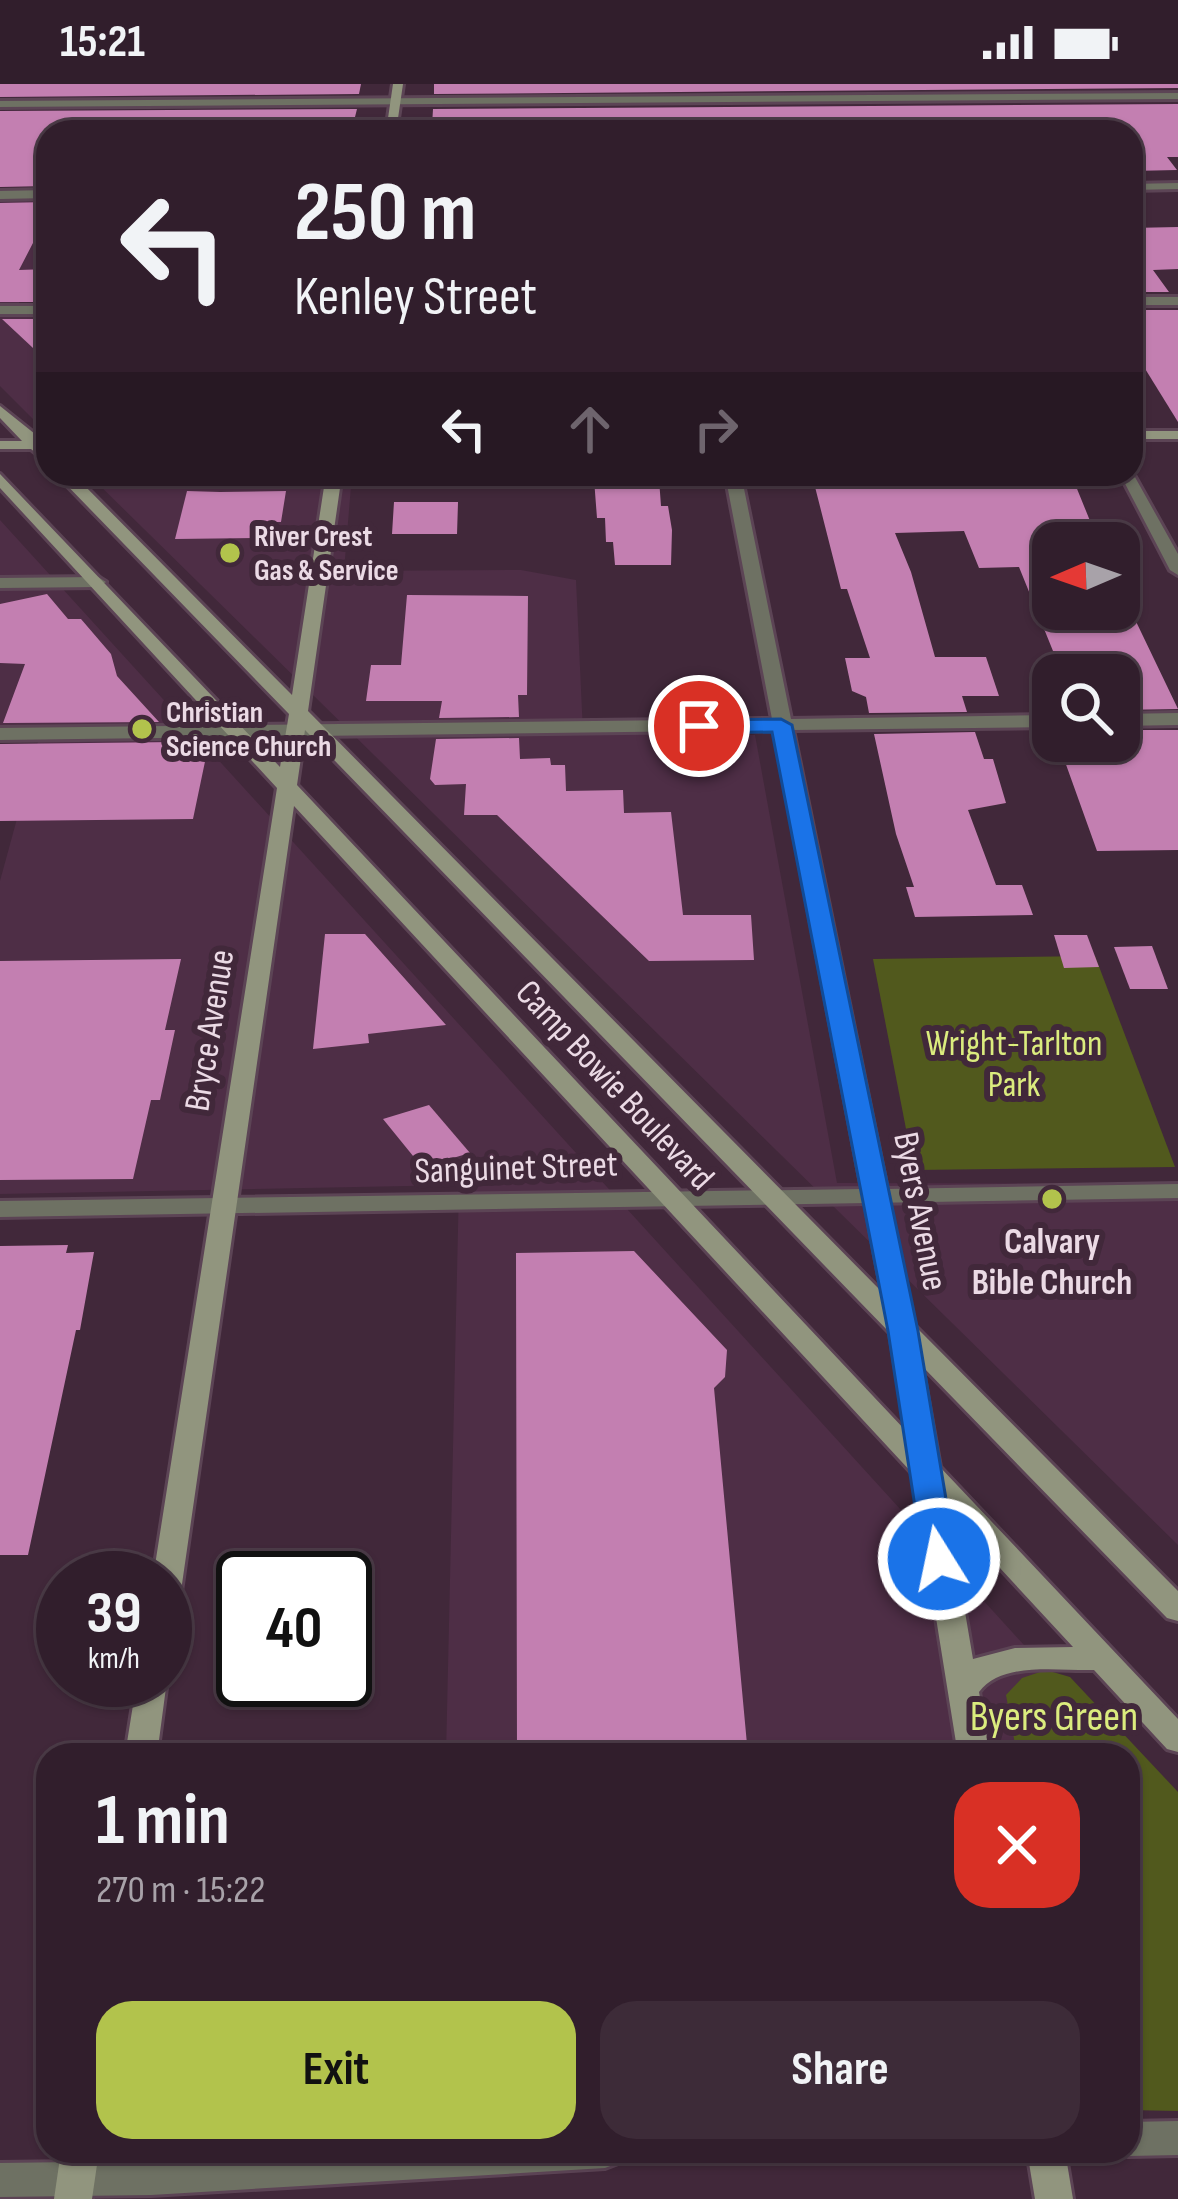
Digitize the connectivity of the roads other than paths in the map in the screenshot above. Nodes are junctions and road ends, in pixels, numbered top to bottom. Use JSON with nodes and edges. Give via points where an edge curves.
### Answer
{"nodes":[{"id":1,"x":398,"y":84,"type":"edge"},
{"id":2,"x":1178,"y":96,"type":"edge"},
{"id":3,"x":396,"y":101,"type":"junction"},
{"id":4,"x":0,"y":104,"type":"edge"},
{"id":5,"x":393,"y":120,"type":"edge"},
{"id":6,"x":1143,"y":187,"type":"edge"},
{"id":7,"x":1178,"y":187,"type":"edge"},
{"id":8,"x":36,"y":194,"type":"edge"},
{"id":9,"x":0,"y":195,"type":"edge"},
{"id":10,"x":1143,"y":301,"type":"edge"},
{"id":11,"x":1178,"y":301,"type":"edge"},
{"id":12,"x":0,"y":310,"type":"edge"},
{"id":13,"x":36,"y":310,"type":"edge"},
{"id":14,"x":0,"y":410,"type":"edge"},
{"id":15,"x":1178,"y":434,"type":"edge"},
{"id":16,"x":1143,"y":435,"type":"edge"},
{"id":17,"x":36,"y":440,"type":"edge"},
{"id":18,"x":36,"y":445,"type":"edge"},
{"id":19,"x":0,"y":446,"type":"edge"},
{"id":20,"x":0,"y":479,"type":"edge"},
{"id":21,"x":75,"y":486,"type":"edge"},
{"id":22,"x":332,"y":486,"type":"edge"},
{"id":23,"x":735,"y":486,"type":"edge"},
{"id":24,"x":1134,"y":486,"type":"edge"},
{"id":25,"x":7,"y":492,"type":"edge"},
{"id":26,"x":1178,"y":570,"type":"edge"},
{"id":27,"x":98,"y":582,"type":"junction"},
{"id":28,"x":0,"y":584,"type":"edge"},
{"id":29,"x":1178,"y":719,"type":"edge"},
{"id":30,"x":1140,"y":720,"type":"edge"},
{"id":31,"x":1032,"y":721,"type":"edge"},
{"id":32,"x":781,"y":725,"type":"junction"},
{"id":33,"x":301,"y":726,"type":"junction"},
{"id":34,"x":234,"y":730,"type":"junction"},
{"id":35,"x":0,"y":734,"type":"edge"},
{"id":36,"x":286,"y":785,"type":"junction"},
{"id":37,"x":1178,"y":1191,"type":"edge"},
{"id":38,"x":876,"y":1196,"type":"junction"},
{"id":39,"x":772,"y":1197,"type":"junction"},
{"id":40,"x":673,"y":1198,"type":"junction"},
{"id":41,"x":224,"y":1206,"type":"junction"},
{"id":42,"x":0,"y":1209,"type":"edge"},
{"id":43,"x":903,"y":1331,"type":"junction"},
{"id":44,"x":923,"y":1465,"type":"junction"},
{"id":45,"x":172,"y":1551,"type":"edge"},
{"id":46,"x":1178,"y":1610,"type":"edge"},
{"id":47,"x":1102,"y":1658,"type":"junction"},
{"id":48,"x":962,"y":1691,"type":"junction"},
{"id":49,"x":148,"y":1707,"type":"edge"},
{"id":50,"x":1178,"y":1740,"type":"edge"},
{"id":51,"x":143,"y":1743,"type":"edge"},
{"id":52,"x":972,"y":1743,"type":"edge"},
{"id":53,"x":1178,"y":2138,"type":"edge"},
{"id":54,"x":1140,"y":2139,"type":"edge"},
{"id":55,"x":312,"y":2163,"type":"edge"},
{"id":56,"x":1048,"y":2163,"type":"edge"},
{"id":57,"x":76,"y":2177,"type":"edge"},
{"id":58,"x":0,"y":2180,"type":"edge"},
{"id":59,"x":1054,"y":2199,"type":"edge"}],
"edges":[{"from":1,"to":3,"type":"main road"},
{"from":2,"to":3,"type":"street"},
{"from":3,"to":4,"type":"street"},
{"from":3,"to":5,"type":"main road"},
{"from":6,"to":7,"type":"street"},
{"from":8,"to":9,"type":"street"},
{"from":10,"to":11,"type":"street"},
{"from":12,"to":13,"type":"street"},
{"from":14,"to":17,"type":"main road"},
{"from":15,"to":16,"type":"main road"},
{"from":18,"to":19,"type":"main road"},
{"from":20,"to":25,"type":"main road","name":"Camp Bowie Boulevard"},
{"from":21,"to":33,"type":"main road","name":"Camp Bowie Boulevard"},
{"from":22,"to":33,"type":"main road","name":"Bryce Avenue"},
{"from":23,"to":32,"type":"street","name":"Byers Avenue"},
{"from":24,"to":26,"type":"street"},
{"from":25,"to":27,"type":"main road","name":"Camp Bowie Boulevard"},
{"from":27,"to":28,"type":"street"},
{"from":27,"to":34,"type":"main road","name":"Camp Bowie Boulevard"},
{"from":29,"to":30,"type":"street"},
{"from":31,"to":32,"type":"street"},
{"from":32,"to":33,"type":"street"},
{"from":32,"to":38,"type":"street","name":"Byers Avenue"},
{"from":33,"to":34,"type":"street"},
{"from":33,"to":36,"type":"main road","name":"Bryce Avenue"},
{"from":33,"to":39,"type":"main road","name":"Camp Bowie Boulevard"},
{"from":34,"to":35,"type":"street"},
{"from":34,"to":36,"type":"main road","name":"Camp Bowie Boulevard"},
{"from":36,"to":40,"type":"main road","name":"Camp Bowie Boulevard"},
{"from":36,"to":41,"type":"main road","name":"Bryce Avenue"},
{"from":37,"to":38,"type":"street","name":"Sanguinet Street"},
{"from":38,"to":39,"type":"street","name":"Sanguinet Street"},
{"from":38,"to":43,"type":"main road","name":"Byers Avenue"},
{"from":39,"to":40,"type":"street","name":"Sanguinet Street"},
{"from":39,"to":43,"type":"main road","name":"Camp Bowie Boulevard"},
{"from":40,"to":41,"type":"street","name":"Sanguinet Street"},
{"from":40,"to":44,"type":"main road","name":"Camp Bowie Boulevard"},
{"from":41,"to":42,"type":"street","name":"Sanguinet Street"},
{"from":41,"to":45,"type":"main road","name":"Bryce Avenue"},
{"from":43,"to":44,"type":"main road","name":"Byers Avenue"},
{"from":43,"to":46,"type":"main road","name":"Camp Bowie Boulevard"},
{"from":44,"to":47,"type":"main road","name":"Camp Bowie Boulevard"},
{"from":44,"to":48,"type":"main road","name":"Byers Avenue"},
{"from":47,"to":48,"type":"main road","via":[[1015,1660],[979,1669]]},
{"from":47,"to":50,"type":"main road","name":"Camp Bowie Boulevard"},
{"from":48,"to":52,"type":"main road","name":"Byers Avenue"},
{"from":49,"to":51,"type":"main road"},
{"from":53,"to":54,"type":"street"},
{"from":55,"to":57,"type":"street"},
{"from":56,"to":59,"type":"main road"},
{"from":57,"to":58,"type":"street"}]}
